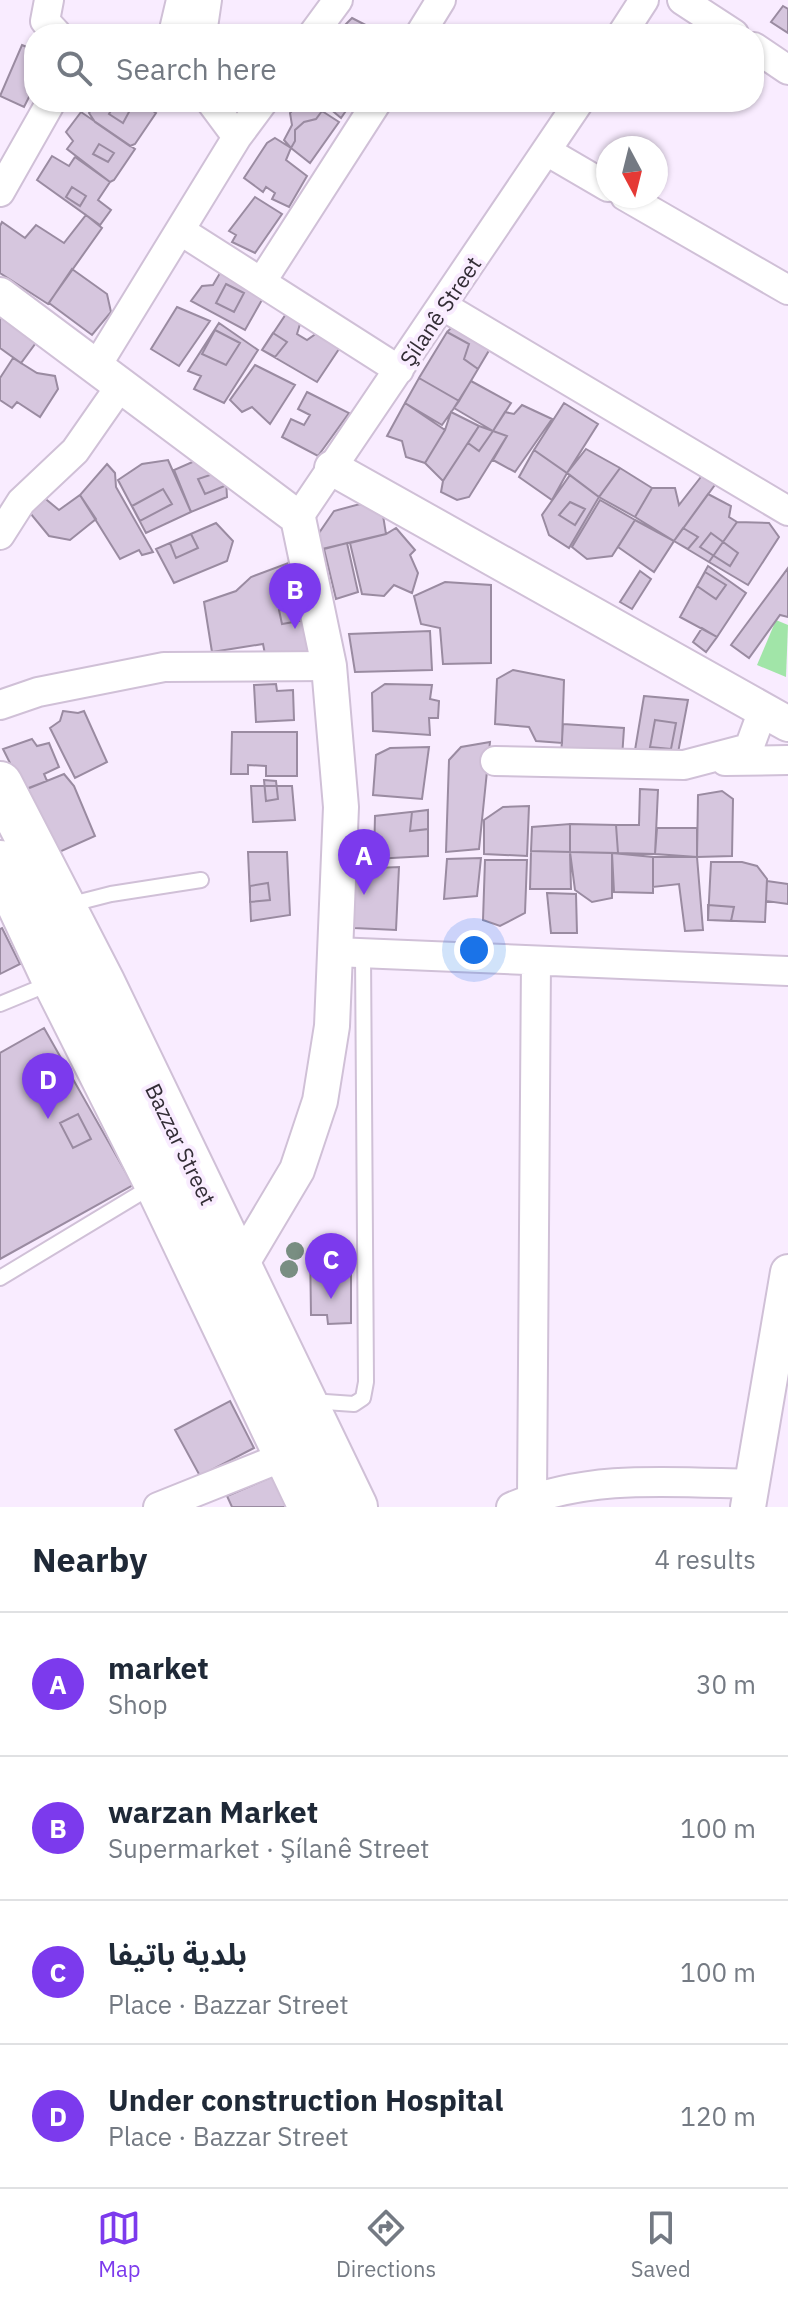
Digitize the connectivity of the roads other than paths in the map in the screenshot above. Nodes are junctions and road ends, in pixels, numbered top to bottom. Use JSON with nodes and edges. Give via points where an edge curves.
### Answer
{"nodes":[{"id":1,"x":49,"y":0,"type":"edge"},
{"id":2,"x":181,"y":0,"type":"edge"},
{"id":3,"x":207,"y":0,"type":"edge"},
{"id":4,"x":338,"y":0,"type":"edge"},
{"id":5,"x":441,"y":0,"type":"edge"},
{"id":6,"x":644,"y":0,"type":"edge"},
{"id":7,"x":682,"y":0,"type":"edge"},
{"id":8,"x":48,"y":24,"type":"edge"},
{"id":9,"x":175,"y":24,"type":"edge"},
{"id":10,"x":203,"y":24,"type":"edge"},
{"id":11,"x":320,"y":24,"type":"edge"},
{"id":12,"x":426,"y":24,"type":"edge"},
{"id":13,"x":628,"y":24,"type":"edge"},
{"id":14,"x":719,"y":24,"type":"edge"},
{"id":15,"x":764,"y":54,"type":"edge"},
{"id":16,"x":788,"y":70,"type":"edge"},
{"id":17,"x":45,"y":112,"type":"edge"},
{"id":18,"x":218,"y":112,"type":"edge"},
{"id":19,"x":256,"y":112,"type":"edge"},
{"id":20,"x":371,"y":112,"type":"edge"},
{"id":21,"x":573,"y":112,"type":"edge"},
{"id":22,"x":237,"y":137,"type":"junction"},
{"id":23,"x":548,"y":152,"type":"junction"},
{"id":24,"x":596,"y":180,"type":"edge"},
{"id":25,"x":0,"y":192,"type":"edge"},
{"id":26,"x":646,"y":208,"type":"edge"},
{"id":27,"x":181,"y":231,"type":"junction"},
{"id":28,"x":262,"y":281,"type":"junction"},
{"id":29,"x":788,"y":290,"type":"edge"},
{"id":30,"x":0,"y":295,"type":"edge"},
{"id":31,"x":443,"y":306,"type":"junction"},
{"id":32,"x":399,"y":370,"type":"junction"},
{"id":33,"x":109,"y":376,"type":"junction"},
{"id":34,"x":332,"y":468,"type":"junction"},
{"id":35,"x":788,"y":511,"type":"edge"},
{"id":36,"x":298,"y":518,"type":"junction"},
{"id":37,"x":0,"y":535,"type":"edge"},
{"id":38,"x":329,"y":666,"type":"junction"},
{"id":39,"x":0,"y":705,"type":"edge"},
{"id":40,"x":775,"y":717,"type":"edge"},
{"id":41,"x":707,"y":758,"type":"junction"},
{"id":42,"x":788,"y":760,"type":"edge"},
{"id":43,"x":495,"y":761,"type":"dead end"},
{"id":44,"x":0,"y":784,"type":"edge"},
{"id":45,"x":0,"y":863,"type":"edge"},
{"id":46,"x":201,"y":880,"type":"dead end"},
{"id":47,"x":63,"y":906,"type":"junction"},
{"id":48,"x":349,"y":953,"type":"junction"},
{"id":49,"x":536,"y":961,"type":"junction"},
{"id":50,"x":788,"y":971,"type":"edge"},
{"id":51,"x":73,"y":988,"type":"junction"},
{"id":52,"x":0,"y":1004,"type":"edge"},
{"id":53,"x":157,"y":1184,"type":"junction"},
{"id":54,"x":240,"y":1266,"type":"junction"},
{"id":55,"x":788,"y":1272,"type":"edge"},
{"id":56,"x":0,"y":1278,"type":"edge"},
{"id":57,"x":778,"y":1395,"type":"edge"},
{"id":58,"x":303,"y":1401,"type":"junction"},
{"id":59,"x":288,"y":1455,"type":"junction"},
{"id":60,"x":750,"y":1496,"type":"edge"},
{"id":61,"x":522,"y":1503,"type":"edge"},
{"id":62,"x":158,"y":1507,"type":"edge"},
{"id":63,"x":311,"y":1507,"type":"edge"},
{"id":64,"x":355,"y":1507,"type":"edge"}],
"edges":[{"from":1,"to":8,"type":"street"},
{"from":2,"to":9,"type":"street"},
{"from":3,"to":10,"type":"street"},
{"from":4,"to":11,"type":"street"},
{"from":5,"to":12,"type":"street"},
{"from":6,"to":13,"type":"street"},
{"from":7,"to":14,"type":"street"},
{"from":15,"to":16,"type":"street"},
{"from":17,"to":25,"type":"street"},
{"from":18,"to":22,"type":"street"},
{"from":19,"to":22,"type":"street"},
{"from":20,"to":28,"type":"street"},
{"from":21,"to":23,"type":"street","name":"Şílanê Street"},
{"from":22,"to":27,"type":"street"},
{"from":23,"to":24,"type":"street"},
{"from":23,"to":31,"type":"street","name":"Şílanê Street"},
{"from":26,"to":29,"type":"street"},
{"from":27,"to":28,"type":"street"},
{"from":27,"to":33,"type":"street"},
{"from":28,"to":32,"type":"street"},
{"from":30,"to":33,"type":"street"},
{"from":31,"to":32,"type":"street","name":"Şílanê Street"},
{"from":31,"to":35,"type":"street"},
{"from":32,"to":34,"type":"street","name":"Şílanê Street"},
{"from":33,"to":36,"type":"street"},
{"from":33,"to":37,"type":"street","via":[[75,451],[21,502]]},
{"from":34,"to":36,"type":"street","name":"Şílanê Street"},
{"from":34,"to":40,"type":"street"},
{"from":36,"to":38,"type":"street"},
{"from":38,"to":39,"type":"street","via":[[164,667],[38,692]]},
{"from":38,"to":48,"type":"street"},
{"from":40,"to":41,"type":"street","via":[[749,748]]},
{"from":41,"to":42,"type":"street"},
{"from":41,"to":43,"type":"street","via":[[684,765]]},
{"from":44,"to":47,"type":"highway","name":"Bazzar Street"},
{"from":45,"to":51,"type":"highway","name":"Bazzar Street"},
{"from":46,"to":47,"type":"lane"},
{"from":47,"to":51,"type":"highway","name":"Bazzar Street"},
{"from":48,"to":49,"type":"street"},
{"from":48,"to":54,"type":"street","via":[[320,1101],[297,1170]]},
{"from":48,"to":58,"type":"lane","via":[[366,1382],[363,1398],[354,1404]]},
{"from":49,"to":50,"type":"street"},
{"from":49,"to":61,"type":"street"},
{"from":51,"to":52,"type":"lane"},
{"from":51,"to":53,"type":"highway","name":"Bazzar Street"},
{"from":51,"to":54,"type":"highway","name":"Bazzar Street"},
{"from":53,"to":56,"type":"lane"},
{"from":53,"to":59,"type":"highway","name":"Bazzar Street"},
{"from":54,"to":58,"type":"highway","name":"Bazzar Street"},
{"from":55,"to":57,"type":"street"},
{"from":57,"to":60,"type":"street"},
{"from":58,"to":64,"type":"highway","name":"Bazzar Street"},
{"from":59,"to":62,"type":"street"},
{"from":59,"to":63,"type":"highway","name":"Bazzar Street"},
{"from":60,"to":61,"type":"street","via":[[610,1482]]}]}
